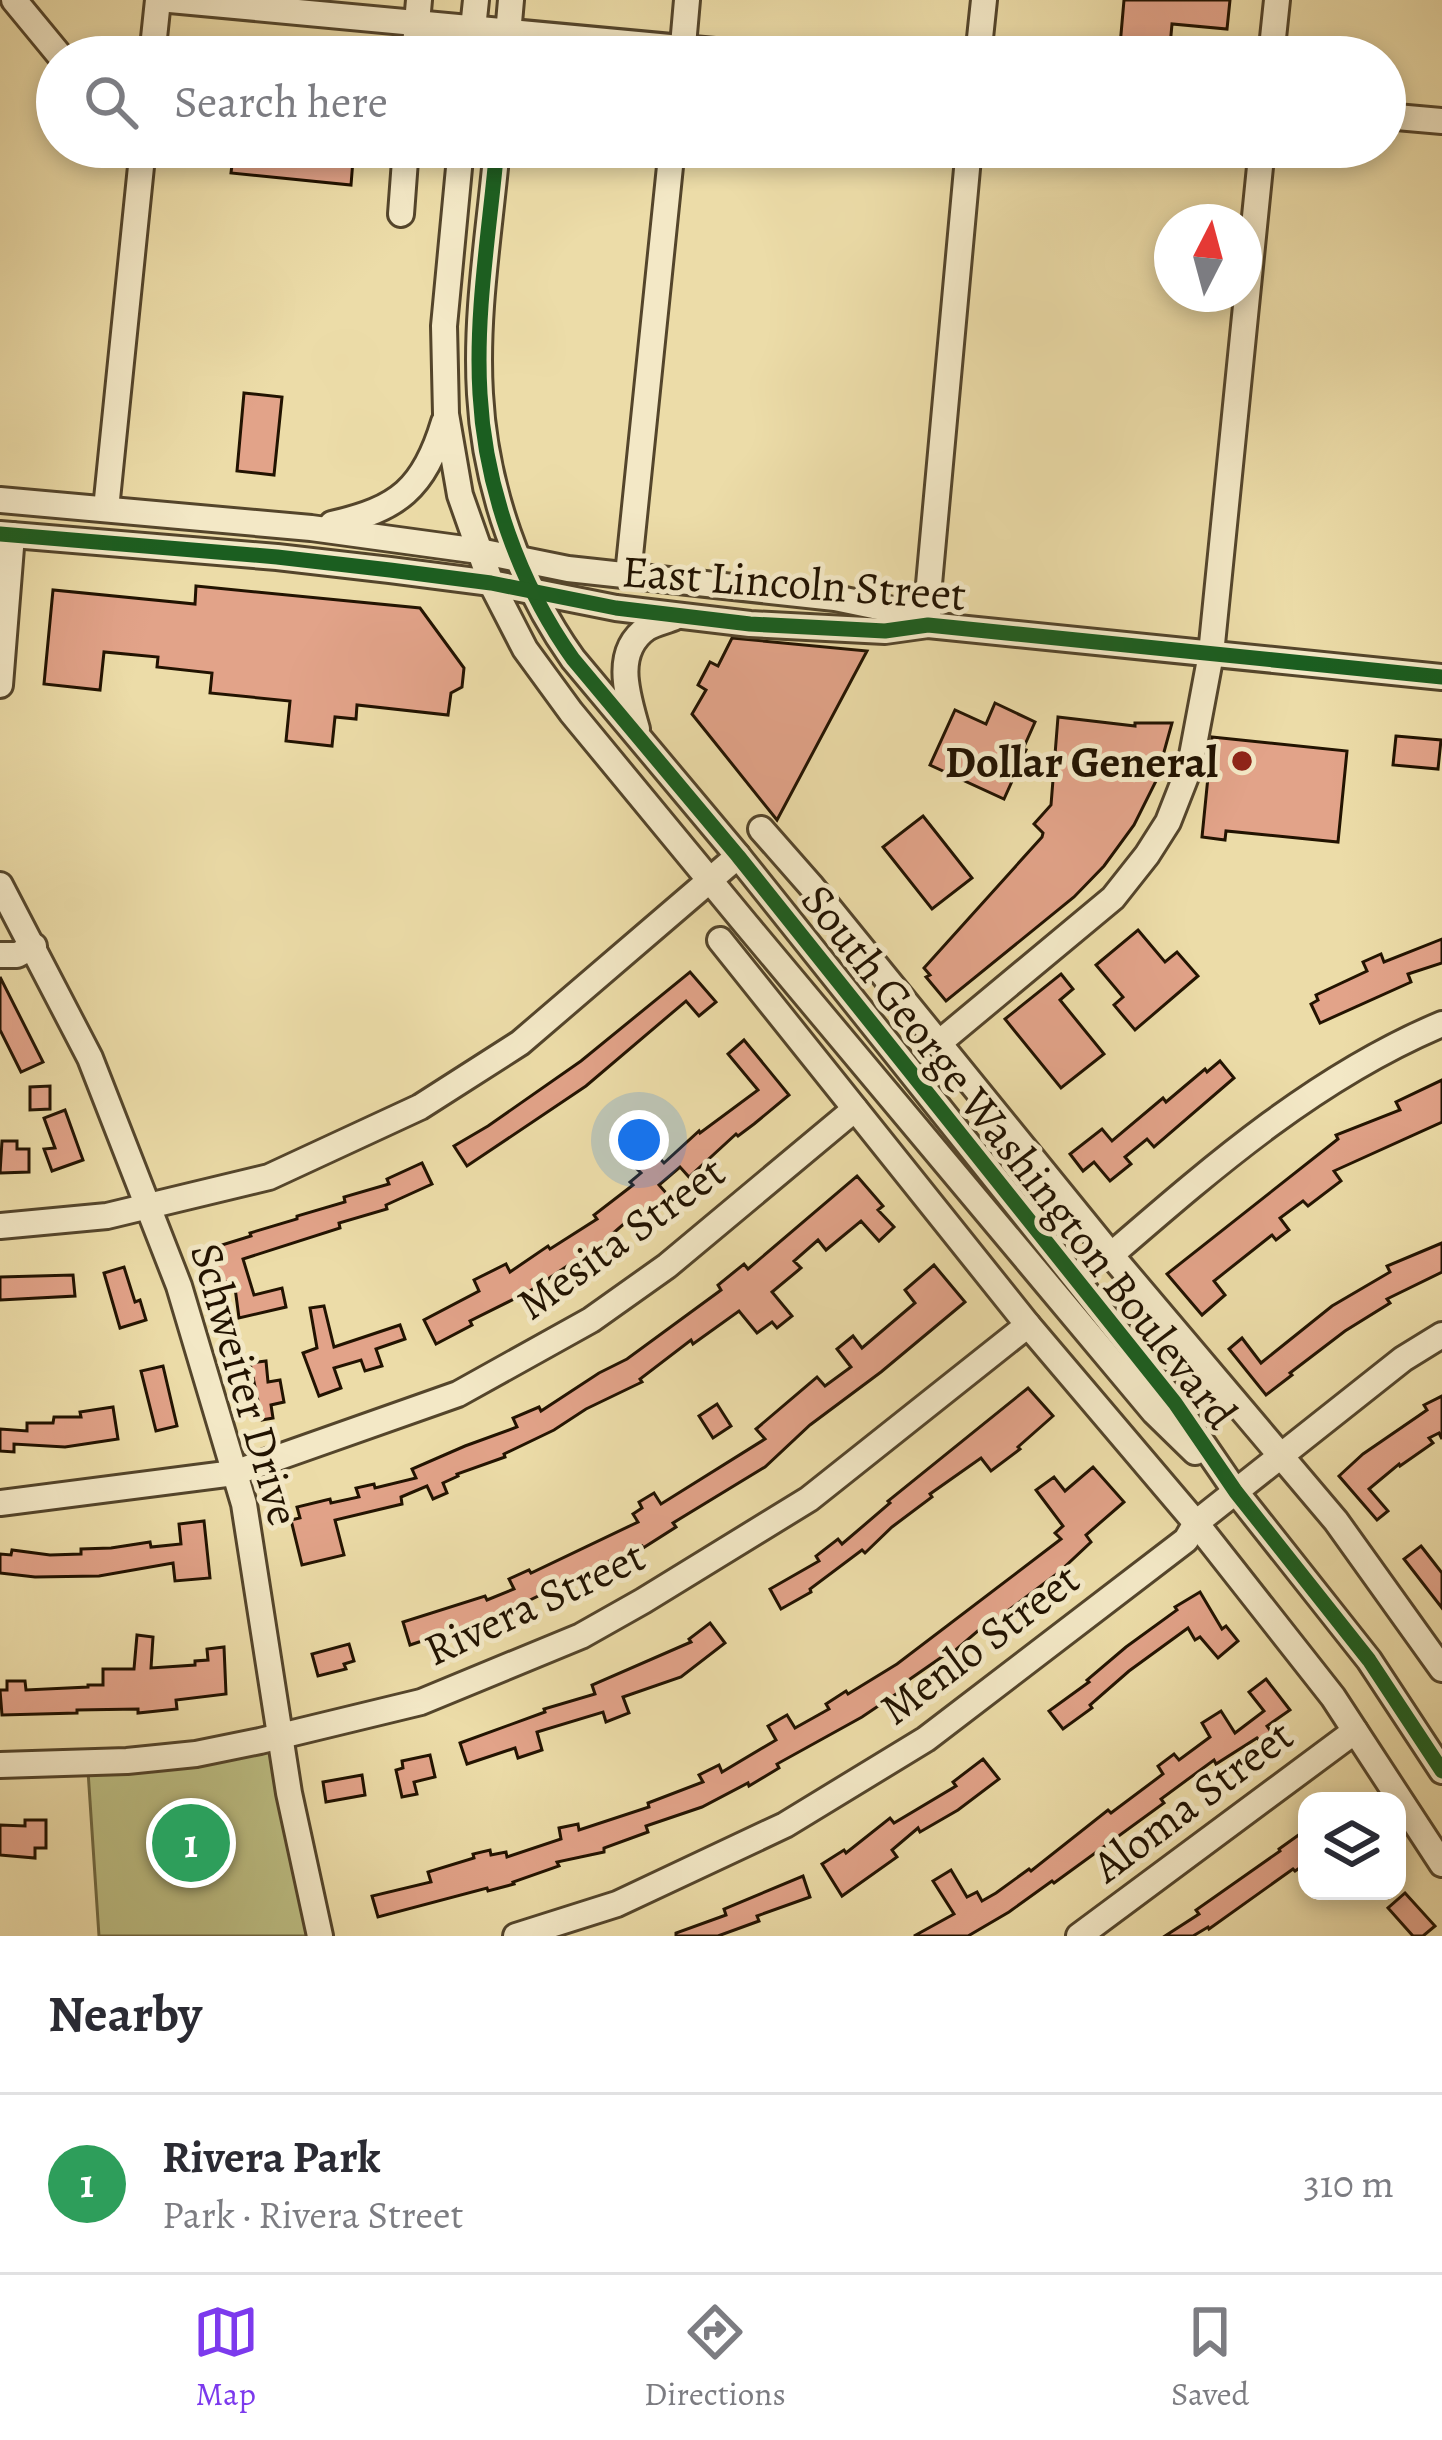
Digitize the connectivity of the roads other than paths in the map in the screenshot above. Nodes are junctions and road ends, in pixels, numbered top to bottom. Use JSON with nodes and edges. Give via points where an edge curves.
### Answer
{"nodes":[{"id":1,"x":14,"y":0,"type":"edge"},
{"id":2,"x":158,"y":0,"type":"edge"},
{"id":3,"x":170,"y":0,"type":"edge"},
{"id":4,"x":476,"y":0,"type":"edge"},
{"id":5,"x":512,"y":0,"type":"edge"},
{"id":6,"x":688,"y":0,"type":"edge"},
{"id":7,"x":984,"y":0,"type":"edge"},
{"id":8,"x":1277,"y":0,"type":"edge"},
{"id":9,"x":418,"y":12,"type":"edge"},
{"id":10,"x":473,"y":29,"type":"junction"},
{"id":11,"x":44,"y":36,"type":"edge"},
{"id":12,"x":154,"y":36,"type":"edge"},
{"id":13,"x":472,"y":36,"type":"edge"},
{"id":14,"x":488,"y":36,"type":"edge"},
{"id":15,"x":508,"y":36,"type":"edge"},
{"id":16,"x":684,"y":36,"type":"edge"},
{"id":17,"x":980,"y":36,"type":"edge"},
{"id":18,"x":1273,"y":36,"type":"edge"},
{"id":19,"x":1406,"y":118,"type":"edge"},
{"id":20,"x":1442,"y":122,"type":"edge"},
{"id":21,"x":138,"y":168,"type":"edge"},
{"id":22,"x":404,"y":168,"type":"edge"},
{"id":23,"x":459,"y":168,"type":"edge"},
{"id":24,"x":495,"y":168,"type":"edge"},
{"id":25,"x":670,"y":168,"type":"edge"},
{"id":26,"x":967,"y":168,"type":"edge"},
{"id":27,"x":1260,"y":168,"type":"edge"},
{"id":28,"x":401,"y":214,"type":"dead end"},
{"id":29,"x":446,"y":414,"type":"junction"},
{"id":30,"x":0,"y":500,"type":"edge"},
{"id":31,"x":106,"y":509,"type":"junction"},
{"id":32,"x":311,"y":528,"type":"junction"},
{"id":33,"x":6,"y":534,"type":"edge"},
{"id":34,"x":479,"y":551,"type":"junction"},
{"id":35,"x":519,"y":559,"type":"junction"},
{"id":36,"x":628,"y":575,"type":"junction"},
{"id":37,"x":491,"y":584,"type":"junction"},
{"id":38,"x":532,"y":592,"type":"junction"},
{"id":39,"x":680,"y":616,"type":"junction"},
{"id":40,"x":928,"y":625,"type":"junction"},
{"id":41,"x":1211,"y":654,"type":"junction"},
{"id":42,"x":1,"y":673,"type":"edge"},
{"id":43,"x":1442,"y":677,"type":"edge"},
{"id":44,"x":639,"y":737,"type":"junction"},
{"id":45,"x":760,"y":829,"type":"dead end"},
{"id":46,"x":738,"y":856,"type":"junction"},
{"id":47,"x":711,"y":881,"type":"junction"},
{"id":48,"x":0,"y":885,"type":"edge"},
{"id":49,"x":720,"y":940,"type":"dead end"},
{"id":50,"x":34,"y":946,"type":"junction"},
{"id":51,"x":0,"y":955,"type":"edge"},
{"id":52,"x":1442,"y":1024,"type":"edge"},
{"id":53,"x":940,"y":1042,"type":"junction"},
{"id":54,"x":855,"y":1109,"type":"junction"},
{"id":55,"x":148,"y":1206,"type":"junction"},
{"id":56,"x":0,"y":1226,"type":"edge"},
{"id":57,"x":1111,"y":1255,"type":"junction"},
{"id":58,"x":1028,"y":1325,"type":"junction"},
{"id":59,"x":1442,"y":1335,"type":"edge"},
{"id":60,"x":1281,"y":1456,"type":"junction"},
{"id":61,"x":235,"y":1473,"type":"junction"},
{"id":62,"x":1236,"y":1492,"type":"junction"},
{"id":63,"x":0,"y":1503,"type":"edge"},
{"id":64,"x":1196,"y":1523,"type":"junction"},
{"id":65,"x":1442,"y":1669,"type":"edge"},
{"id":66,"x":1355,"y":1731,"type":"junction"},
{"id":67,"x":280,"y":1736,"type":"junction"},
{"id":68,"x":0,"y":1765,"type":"edge"},
{"id":69,"x":1442,"y":1771,"type":"edge"},
{"id":70,"x":1442,"y":1864,"type":"edge"},
{"id":71,"x":320,"y":1936,"type":"edge"},
{"id":72,"x":516,"y":1936,"type":"edge"},
{"id":73,"x":1078,"y":1936,"type":"edge"}],
"edges":[{"from":1,"to":11,"type":"street"},
{"from":2,"to":12,"type":"street"},
{"from":3,"to":9,"type":"street"},
{"from":4,"to":10,"type":"street"},
{"from":5,"to":15,"type":"street"},
{"from":6,"to":16,"type":"street"},
{"from":7,"to":17,"type":"street"},
{"from":8,"to":18,"type":"street"},
{"from":9,"to":10,"type":"street"},
{"from":10,"to":13,"type":"street"},
{"from":10,"to":14,"type":"street"},
{"from":19,"to":20,"type":"street"},
{"from":21,"to":31,"type":"street"},
{"from":22,"to":28,"type":"street"},
{"from":23,"to":29,"type":"street","via":[[444,326]]},
{"from":24,"to":35,"type":"street","name":"South George Washington Boulevard","via":[[480,394],[492,479]]},
{"from":25,"to":36,"type":"street"},
{"from":26,"to":40,"type":"street"},
{"from":27,"to":41,"type":"street"},
{"from":29,"to":32,"type":"street","via":[[434,457],[398,500]]},
{"from":29,"to":34,"type":"street","name":"South George Washington Boulevard"},
{"from":30,"to":31,"type":"street","name":"East Lincoln Street"},
{"from":31,"to":32,"type":"street","name":"East Lincoln Street"},
{"from":32,"to":34,"type":"street","name":"East Lincoln Street"},
{"from":33,"to":37,"type":"street","name":"East Lincoln Street"},
{"from":33,"to":42,"type":"street"},
{"from":34,"to":35,"type":"street","name":"East Lincoln Street"},
{"from":34,"to":37,"type":"street","name":"South George Washington Boulevard"},
{"from":35,"to":36,"type":"street","name":"East Lincoln Street"},
{"from":35,"to":38,"type":"street","name":"South George Washington Boulevard"},
{"from":36,"to":40,"type":"street","name":"East Lincoln Street","via":[[835,598]]},
{"from":37,"to":38,"type":"street","name":"East Lincoln Street"},
{"from":37,"to":47,"type":"street","name":"South George Washington Boulevard","via":[[548,681]]},
{"from":38,"to":39,"type":"street","name":"East Lincoln Street"},
{"from":38,"to":44,"type":"street","name":"South George Washington Boulevard"},
{"from":39,"to":40,"type":"street","name":"East Lincoln Street","via":[[858,631]]},
{"from":39,"to":44,"type":"street","via":[[647,628],[626,660]]},
{"from":40,"to":41,"type":"street","name":"East Lincoln Street"},
{"from":41,"to":43,"type":"street","name":"East Lincoln Street"},
{"from":41,"to":53,"type":"street","via":[[1190,766],[1147,855],[1113,898]]},
{"from":44,"to":46,"type":"street","name":"South George Washington Boulevard"},
{"from":45,"to":53,"type":"street"},
{"from":46,"to":47,"type":"street"},
{"from":46,"to":62,"type":"street","name":"South George Washington Boulevard","via":[[1175,1402]]},
{"from":47,"to":55,"type":"street","via":[[520,1043],[420,1107],[269,1177]]},
{"from":47,"to":62,"type":"street","name":"South George Washington Boulevard","via":[[1154,1412]]},
{"from":48,"to":50,"type":"street","name":"Schweiter Drive"},
{"from":49,"to":54,"type":"street"},
{"from":50,"to":51,"type":"street"},
{"from":50,"to":55,"type":"street","name":"Schweiter Drive","via":[[90,1058]]},
{"from":52,"to":57,"type":"street","via":[[1341,1074],[1253,1135]]},
{"from":53,"to":57,"type":"street"},
{"from":54,"to":58,"type":"street"},
{"from":54,"to":61,"type":"street","name":"Mesita Street","via":[[591,1320],[458,1394]]},
{"from":55,"to":56,"type":"street"},
{"from":55,"to":61,"type":"street","name":"Schweiter Drive"},
{"from":57,"to":60,"type":"street"},
{"from":58,"to":64,"type":"street"},
{"from":58,"to":67,"type":"street","name":"Rivera Street","via":[[809,1499],[581,1636],[421,1702]]},
{"from":59,"to":60,"type":"street","name":"Menlo Street"},
{"from":60,"to":62,"type":"street","name":"Menlo Street"},
{"from":60,"to":65,"type":"street"},
{"from":61,"to":63,"type":"street","name":"Mesita Street"},
{"from":61,"to":67,"type":"street","name":"Schweiter Drive"},
{"from":62,"to":64,"type":"street","name":"Menlo Street"},
{"from":62,"to":69,"type":"street","name":"South George Washington Boulevard","via":[[1369,1660]]},
{"from":64,"to":66,"type":"street"},
{"from":64,"to":72,"type":"street","name":"Menlo Street","via":[[1186,1540],[926,1738],[785,1825],[616,1904]]},
{"from":66,"to":70,"type":"street"},
{"from":66,"to":73,"type":"street","name":"Aloma Street"},
{"from":67,"to":68,"type":"street","name":"Rivera Street","via":[[196,1754]]},
{"from":67,"to":71,"type":"street","name":"Schweiter Drive"}]}
